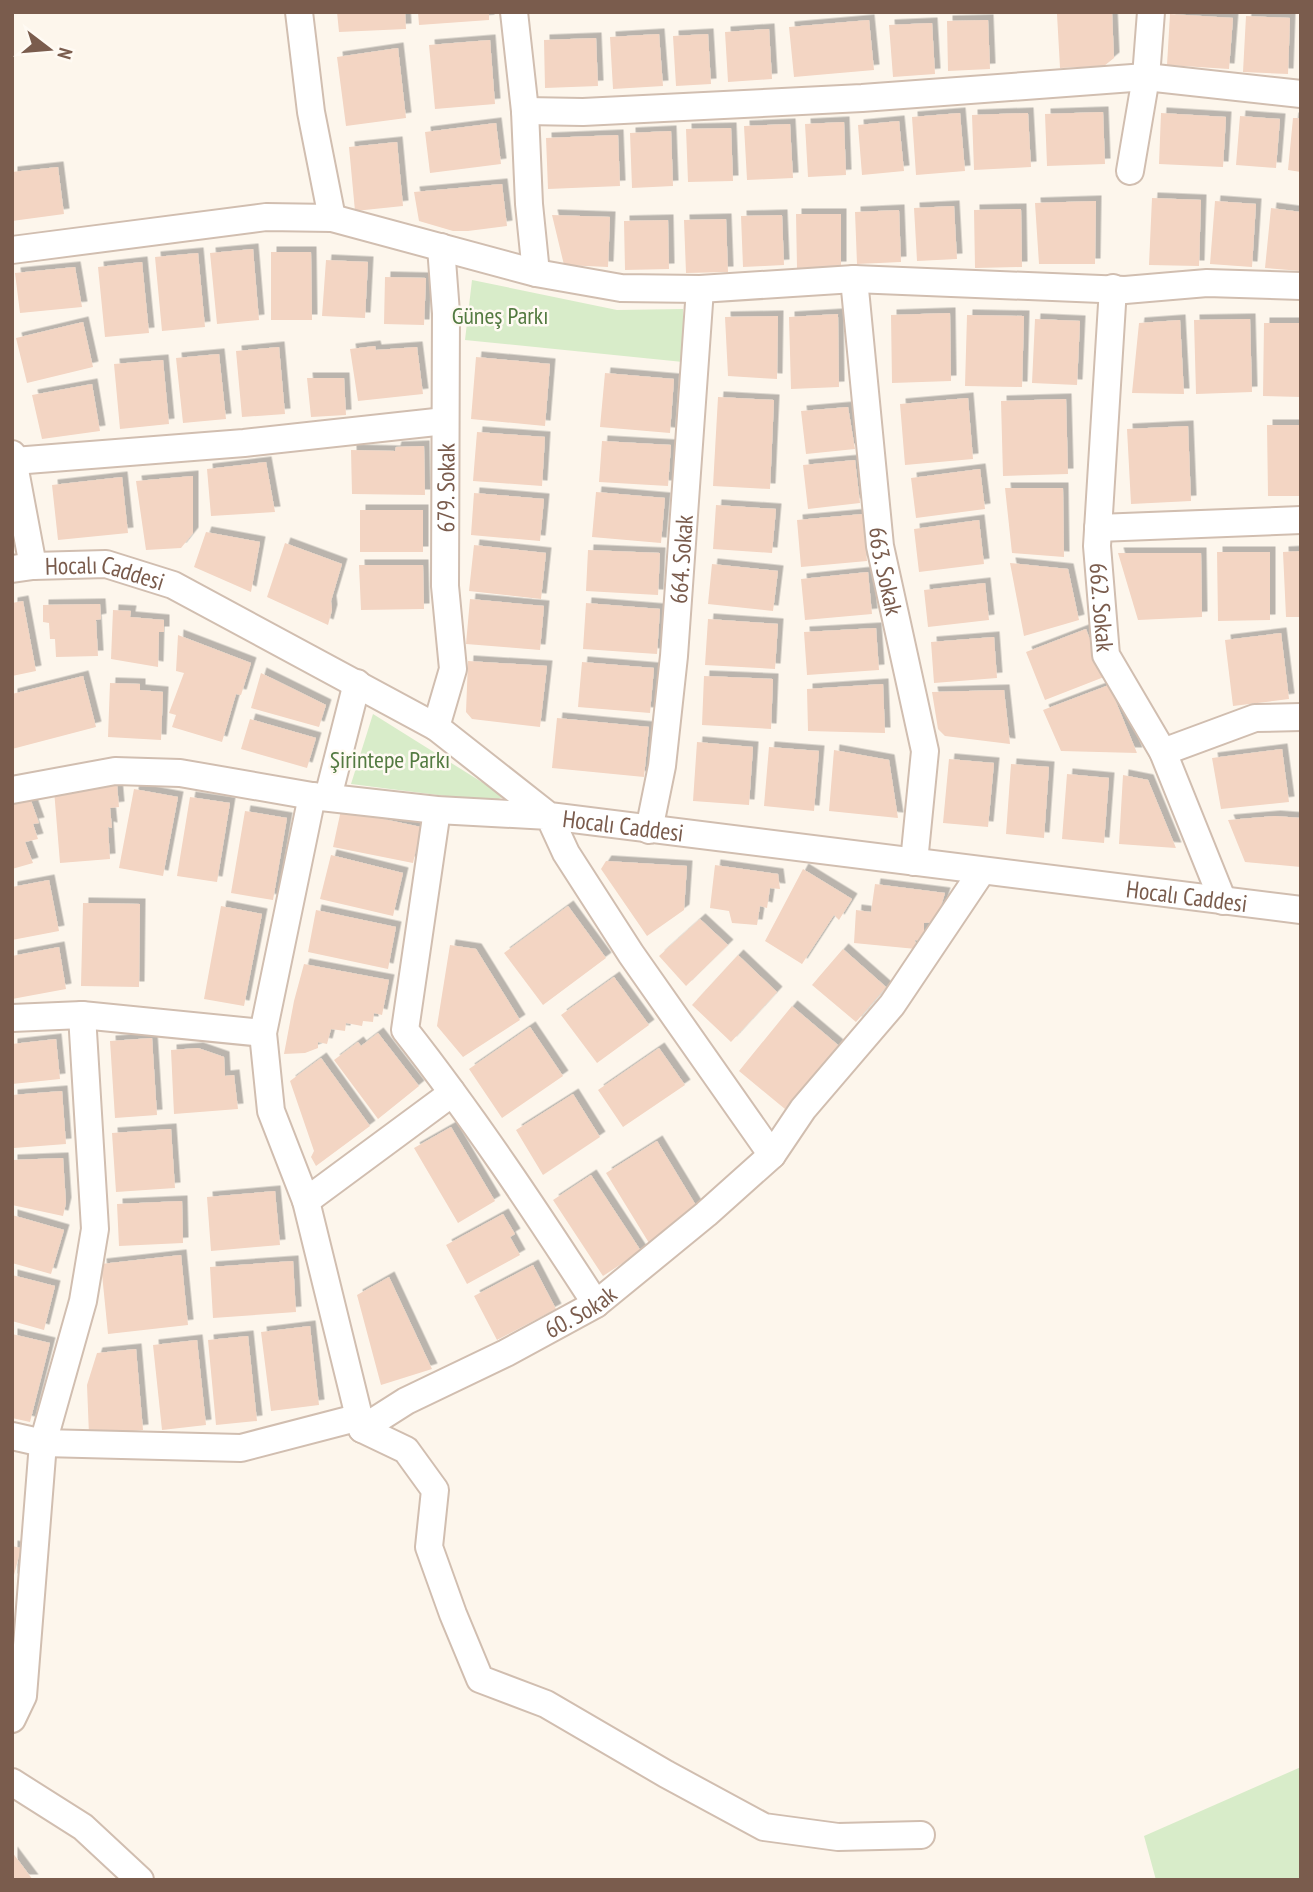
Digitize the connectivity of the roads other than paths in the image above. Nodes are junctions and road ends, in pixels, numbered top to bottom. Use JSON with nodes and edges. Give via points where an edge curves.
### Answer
{"nodes":[{"id":1,"x":299,"y":12,"type":"edge"},
{"id":2,"x":514,"y":12,"type":"edge"},
{"id":3,"x":1151,"y":12,"type":"edge"},
{"id":4,"x":1146,"y":77,"type":"junction"},
{"id":5,"x":1301,"y":94,"type":"edge"},
{"id":6,"x":525,"y":111,"type":"junction"},
{"id":7,"x":1130,"y":171,"type":"dead end"},
{"id":8,"x":332,"y":218,"type":"junction"},
{"id":9,"x":441,"y":247,"type":"junction"},
{"id":10,"x":12,"y":250,"type":"edge"},
{"id":11,"x":536,"y":273,"type":"junction"},
{"id":12,"x":854,"y":279,"type":"junction"},
{"id":13,"x":1301,"y":286,"type":"edge"},
{"id":14,"x":1113,"y":288,"type":"junction"},
{"id":15,"x":700,"y":289,"type":"junction"},
{"id":16,"x":445,"y":421,"type":"junction"},
{"id":17,"x":13,"y":458,"type":"edge"},
{"id":18,"x":1301,"y":520,"type":"edge"},
{"id":19,"x":1098,"y":528,"type":"junction"},
{"id":20,"x":22,"y":567,"type":"edge"},
{"id":21,"x":357,"y":683,"type":"junction"},
{"id":22,"x":1301,"y":717,"type":"edge"},
{"id":23,"x":436,"y":727,"type":"junction"},
{"id":24,"x":1163,"y":752,"type":"junction"},
{"id":25,"x":12,"y":790,"type":"edge"},
{"id":26,"x":320,"y":796,"type":"junction"},
{"id":27,"x":437,"y":810,"type":"junction"},
{"id":28,"x":549,"y":816,"type":"junction"},
{"id":29,"x":649,"y":830,"type":"junction"},
{"id":30,"x":914,"y":862,"type":"junction"},
{"id":31,"x":982,"y":871,"type":"junction"},
{"id":32,"x":1223,"y":901,"type":"junction"},
{"id":33,"x":1301,"y":910,"type":"edge"},
{"id":34,"x":82,"y":1015,"type":"junction"},
{"id":35,"x":12,"y":1018,"type":"edge"},
{"id":36,"x":263,"y":1033,"type":"junction"},
{"id":37,"x":451,"y":1091,"type":"junction"},
{"id":38,"x":772,"y":1155,"type":"junction"},
{"id":39,"x":306,"y":1201,"type":"junction"},
{"id":40,"x":596,"y":1304,"type":"junction"},
{"id":41,"x":361,"y":1423,"type":"junction"},
{"id":42,"x":12,"y":1436,"type":"edge"},
{"id":43,"x":43,"y":1443,"type":"junction"},
{"id":44,"x":12,"y":1719,"type":"edge"},
{"id":45,"x":12,"y":1782,"type":"edge"},
{"id":46,"x":921,"y":1835,"type":"dead end"},
{"id":47,"x":140,"y":1880,"type":"edge"}],
"edges":[{"from":1,"to":8,"type":"street","via":[[311,113]]},
{"from":2,"to":6,"type":"street"},
{"from":3,"to":4,"type":"street"},
{"from":4,"to":5,"type":"street"},
{"from":4,"to":6,"type":"street","via":[[862,99]]},
{"from":4,"to":7,"type":"street"},
{"from":6,"to":11,"type":"street"},
{"from":8,"to":9,"type":"street"},
{"from":8,"to":10,"type":"street","via":[[266,217]]},
{"from":9,"to":11,"type":"street"},
{"from":9,"to":16,"type":"street","name":"679. Sokak"},
{"from":11,"to":15,"type":"street","via":[[621,288]]},
{"from":12,"to":14,"type":"street"},
{"from":12,"to":15,"type":"street"},
{"from":12,"to":30,"type":"street","name":"663. Sokak","via":[[880,546],[925,751]]},
{"from":13,"to":14,"type":"street","via":[[1207,283]]},
{"from":14,"to":19,"type":"street","name":"662. Sokak"},
{"from":15,"to":29,"type":"street","name":"664. Sokak","via":[[674,656],[663,766]]},
{"from":16,"to":17,"type":"street","via":[[244,443]]},
{"from":16,"to":23,"type":"street","name":"679. Sokak","via":[[445,586],[453,669]]},
{"from":17,"to":20,"type":"street"},
{"from":18,"to":19,"type":"street"},
{"from":19,"to":24,"type":"street","name":"662. Sokak","via":[[1106,655]]},
{"from":20,"to":21,"type":"street","name":"Hocalı Caddesi","via":[[106,564],[173,585]]},
{"from":21,"to":23,"type":"street","name":"Hocalı Caddesi"},
{"from":21,"to":26,"type":"street"},
{"from":22,"to":24,"type":"street","via":[[1255,718]]},
{"from":23,"to":28,"type":"street","name":"Hocalı Caddesi"},
{"from":24,"to":32,"type":"street","name":"662. Sokak"},
{"from":25,"to":26,"type":"street","via":[[115,771],[180,773]]},
{"from":26,"to":27,"type":"street"},
{"from":26,"to":36,"type":"street"},
{"from":27,"to":28,"type":"street"},
{"from":27,"to":37,"type":"street","via":[[405,1030]]},
{"from":28,"to":29,"type":"street","name":"Hocalı Caddesi"},
{"from":28,"to":38,"type":"street","via":[[566,853],[631,954]]},
{"from":29,"to":30,"type":"street","name":"Hocalı Caddesi"},
{"from":30,"to":31,"type":"street","name":"Hocalı Caddesi"},
{"from":31,"to":32,"type":"street","name":"Hocalı Caddesi"},
{"from":31,"to":38,"type":"street","name":"60. Sokak","via":[[892,1005],[803,1109]]},
{"from":32,"to":33,"type":"street","name":"Hocalı Caddesi"},
{"from":34,"to":35,"type":"street"},
{"from":34,"to":36,"type":"street"},
{"from":34,"to":43,"type":"street","via":[[95,1229],[83,1301]]},
{"from":36,"to":39,"type":"street","via":[[271,1111]]},
{"from":37,"to":39,"type":"street"},
{"from":37,"to":40,"type":"street"},
{"from":38,"to":40,"type":"street","name":"60. Sokak"},
{"from":39,"to":41,"type":"street"},
{"from":40,"to":41,"type":"street","name":"60. Sokak"},
{"from":41,"to":43,"type":"street","name":"60. Sokak","via":[[241,1448]]},
{"from":41,"to":46,"type":"street","via":[[406,1450],[435,1490],[429,1547],[480,1679],[546,1704],[764,1828],[838,1837]]},
{"from":42,"to":43,"type":"street","name":"60. Sokak"},
{"from":43,"to":44,"type":"street","via":[[23,1696]]},
{"from":45,"to":47,"type":"street","via":[[83,1827]]}]}
